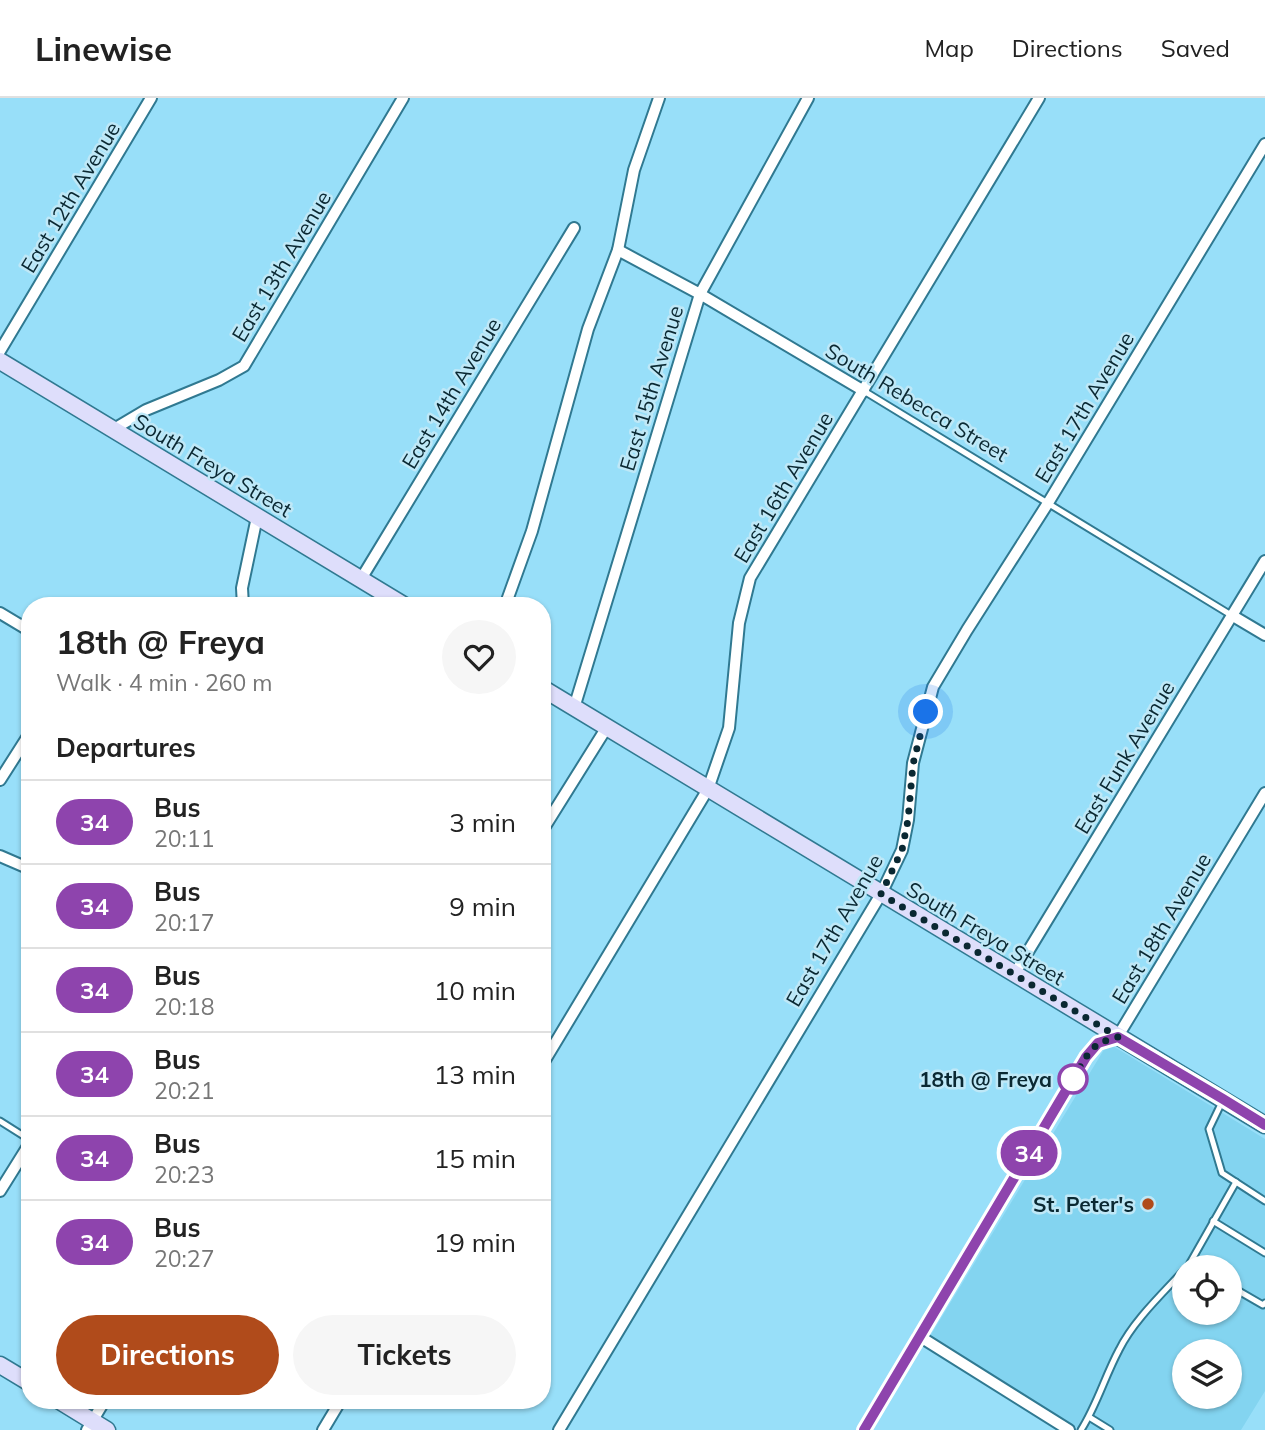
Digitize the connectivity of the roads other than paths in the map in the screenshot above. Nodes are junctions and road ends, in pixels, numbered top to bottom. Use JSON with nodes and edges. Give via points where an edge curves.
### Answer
{"nodes":[{"id":1,"x":151,"y":98,"type":"edge"},
{"id":2,"x":403,"y":98,"type":"edge"},
{"id":3,"x":659,"y":98,"type":"edge"},
{"id":4,"x":808,"y":98,"type":"edge"},
{"id":5,"x":1039,"y":98,"type":"edge"},
{"id":6,"x":1265,"y":144,"type":"edge"},
{"id":7,"x":574,"y":228,"type":"dead end"},
{"id":8,"x":618,"y":250,"type":"junction"},
{"id":9,"x":700,"y":294,"type":"junction"},
{"id":10,"x":0,"y":351,"type":"edge"},
{"id":11,"x":0,"y":361,"type":"edge"},
{"id":12,"x":864,"y":391,"type":"junction"},
{"id":13,"x":114,"y":429,"type":"junction"},
{"id":14,"x":1048,"y":503,"type":"junction"},
{"id":15,"x":257,"y":517,"type":"junction"},
{"id":16,"x":1265,"y":561,"type":"edge"},
{"id":17,"x":361,"y":579,"type":"junction"},
{"id":18,"x":242,"y":597,"type":"edge"},
{"id":19,"x":390,"y":597,"type":"edge"},
{"id":20,"x":508,"y":597,"type":"edge"},
{"id":21,"x":0,"y":613,"type":"edge"},
{"id":22,"x":1233,"y":616,"type":"junction"},
{"id":23,"x":21,"y":626,"type":"edge"},
{"id":24,"x":1265,"y":635,"type":"edge"},
{"id":25,"x":551,"y":694,"type":"edge"},
{"id":26,"x":574,"y":708,"type":"junction"},
{"id":27,"x":607,"y":727,"type":"junction"},
{"id":28,"x":21,"y":747,"type":"edge"},
{"id":29,"x":0,"y":780,"type":"edge"},
{"id":30,"x":708,"y":789,"type":"junction"},
{"id":31,"x":1265,"y":793,"type":"edge"},
{"id":32,"x":551,"y":817,"type":"edge"},
{"id":33,"x":0,"y":856,"type":"edge"},
{"id":34,"x":21,"y":865,"type":"edge"},
{"id":35,"x":881,"y":894,"type":"junction"},
{"id":36,"x":1015,"y":973,"type":"junction"},
{"id":37,"x":1118,"y":1037,"type":"junction"},
{"id":38,"x":551,"y":1050,"type":"edge"},
{"id":39,"x":1223,"y":1099,"type":"junction"},
{"id":40,"x":0,"y":1121,"type":"edge"},
{"id":41,"x":1265,"y":1125,"type":"edge"},
{"id":42,"x":21,"y":1136,"type":"edge"},
{"id":43,"x":21,"y":1157,"type":"edge"},
{"id":44,"x":1236,"y":1182,"type":"junction"},
{"id":45,"x":0,"y":1191,"type":"edge"},
{"id":46,"x":1265,"y":1200,"type":"edge"},
{"id":47,"x":1213,"y":1222,"type":"junction"},
{"id":48,"x":1265,"y":1253,"type":"edge"},
{"id":49,"x":1194,"y":1255,"type":"edge"},
{"id":50,"x":1172,"y":1283,"type":"edge"},
{"id":51,"x":1242,"y":1293,"type":"edge"},
{"id":52,"x":1265,"y":1303,"type":"edge"},
{"id":53,"x":919,"y":1336,"type":"junction"},
{"id":54,"x":0,"y":1365,"type":"edge"},
{"id":55,"x":21,"y":1378,"type":"edge"},
{"id":56,"x":70,"y":1409,"type":"edge"},
{"id":57,"x":100,"y":1409,"type":"edge"},
{"id":58,"x":336,"y":1409,"type":"edge"},
{"id":59,"x":1089,"y":1417,"type":"junction"},
{"id":60,"x":90,"y":1425,"type":"edge"},
{"id":61,"x":107,"y":1430,"type":"edge"},
{"id":62,"x":323,"y":1430,"type":"edge"},
{"id":63,"x":559,"y":1430,"type":"edge"},
{"id":64,"x":864,"y":1430,"type":"edge"},
{"id":65,"x":1069,"y":1430,"type":"edge"},
{"id":66,"x":1081,"y":1430,"type":"edge"},
{"id":67,"x":1110,"y":1430,"type":"edge"}],
"edges":[{"from":1,"to":10,"type":"street","name":"East 12th Avenue"},
{"from":2,"to":13,"type":"street","name":"East 13th Avenue","via":[[244,366]]},
{"from":3,"to":8,"type":"street","via":[[634,170]]},
{"from":4,"to":9,"type":"street","name":"East 15th Avenue"},
{"from":5,"to":12,"type":"street","name":"East 16th Avenue"},
{"from":6,"to":14,"type":"street","name":"East 17th Avenue"},
{"from":7,"to":17,"type":"street","name":"East 14th Avenue"},
{"from":8,"to":9,"type":"street","name":"South Rebecca Street"},
{"from":8,"to":20,"type":"street","via":[[588,329]]},
{"from":9,"to":12,"type":"street","name":"South Rebecca Street"},
{"from":9,"to":26,"type":"street","name":"East 15th Avenue"},
{"from":11,"to":13,"type":"main road","name":"South Freya Street"},
{"from":12,"to":14,"type":"lane","name":"South Rebecca Street"},
{"from":12,"to":30,"type":"street","name":"East 16th Avenue","via":[[750,578],[739,623],[729,728]]},
{"from":13,"to":15,"type":"main road","name":"South Freya Street"},
{"from":14,"to":22,"type":"lane","name":"South Rebecca Street"},
{"from":14,"to":35,"type":"street","name":"East 17th Avenue","via":[[933,687],[913,764],[902,850]]},
{"from":15,"to":17,"type":"main road","name":"South Freya Street"},
{"from":15,"to":18,"type":"street"},
{"from":16,"to":22,"type":"street","name":"East Funk Avenue"},
{"from":17,"to":19,"type":"main road","name":"South Freya Street"},
{"from":21,"to":23,"type":"street"},
{"from":22,"to":24,"type":"street","name":"South Rebecca Street"},
{"from":22,"to":36,"type":"street","name":"East Funk Avenue"},
{"from":25,"to":26,"type":"main road","name":"South Freya Street"},
{"from":26,"to":27,"type":"main road","name":"South Freya Street"},
{"from":27,"to":30,"type":"main road","name":"South Freya Street"},
{"from":27,"to":32,"type":"street"},
{"from":28,"to":29,"type":"street"},
{"from":30,"to":35,"type":"main road","name":"South Freya Street"},
{"from":30,"to":38,"type":"street","name":"East 16th Avenue"},
{"from":31,"to":37,"type":"street","name":"East 18th Avenue"},
{"from":33,"to":34,"type":"street"},
{"from":35,"to":36,"type":"main road","name":"South Freya Street"},
{"from":35,"to":63,"type":"street","name":"East 17th Avenue"},
{"from":36,"to":37,"type":"main road","name":"South Freya Street"},
{"from":37,"to":39,"type":"main road","name":"South Freya Street"},
{"from":37,"to":53,"type":"street","name":"East 18th Avenue","via":[[1098,1043],[1086,1057]]},
{"from":39,"to":41,"type":"main road","name":"South Freya Street"},
{"from":39,"to":44,"type":"lane","via":[[1209,1129],[1222,1173]]},
{"from":40,"to":42,"type":"lane"},
{"from":43,"to":45,"type":"street"},
{"from":44,"to":46,"type":"lane"},
{"from":44,"to":47,"type":"lane"},
{"from":47,"to":48,"type":"lane"},
{"from":47,"to":49,"type":"lane"},
{"from":50,"to":59,"type":"lane","via":[[1119,1348]]},
{"from":51,"to":52,"type":"lane"},
{"from":53,"to":64,"type":"street","name":"East 18th Avenue"},
{"from":53,"to":65,"type":"street"},
{"from":54,"to":55,"type":"main road"},
{"from":56,"to":60,"type":"main road"},
{"from":57,"to":60,"type":"street"},
{"from":58,"to":62,"type":"street"},
{"from":59,"to":66,"type":"lane"},
{"from":59,"to":67,"type":"lane"},
{"from":60,"to":61,"type":"main road"}]}
